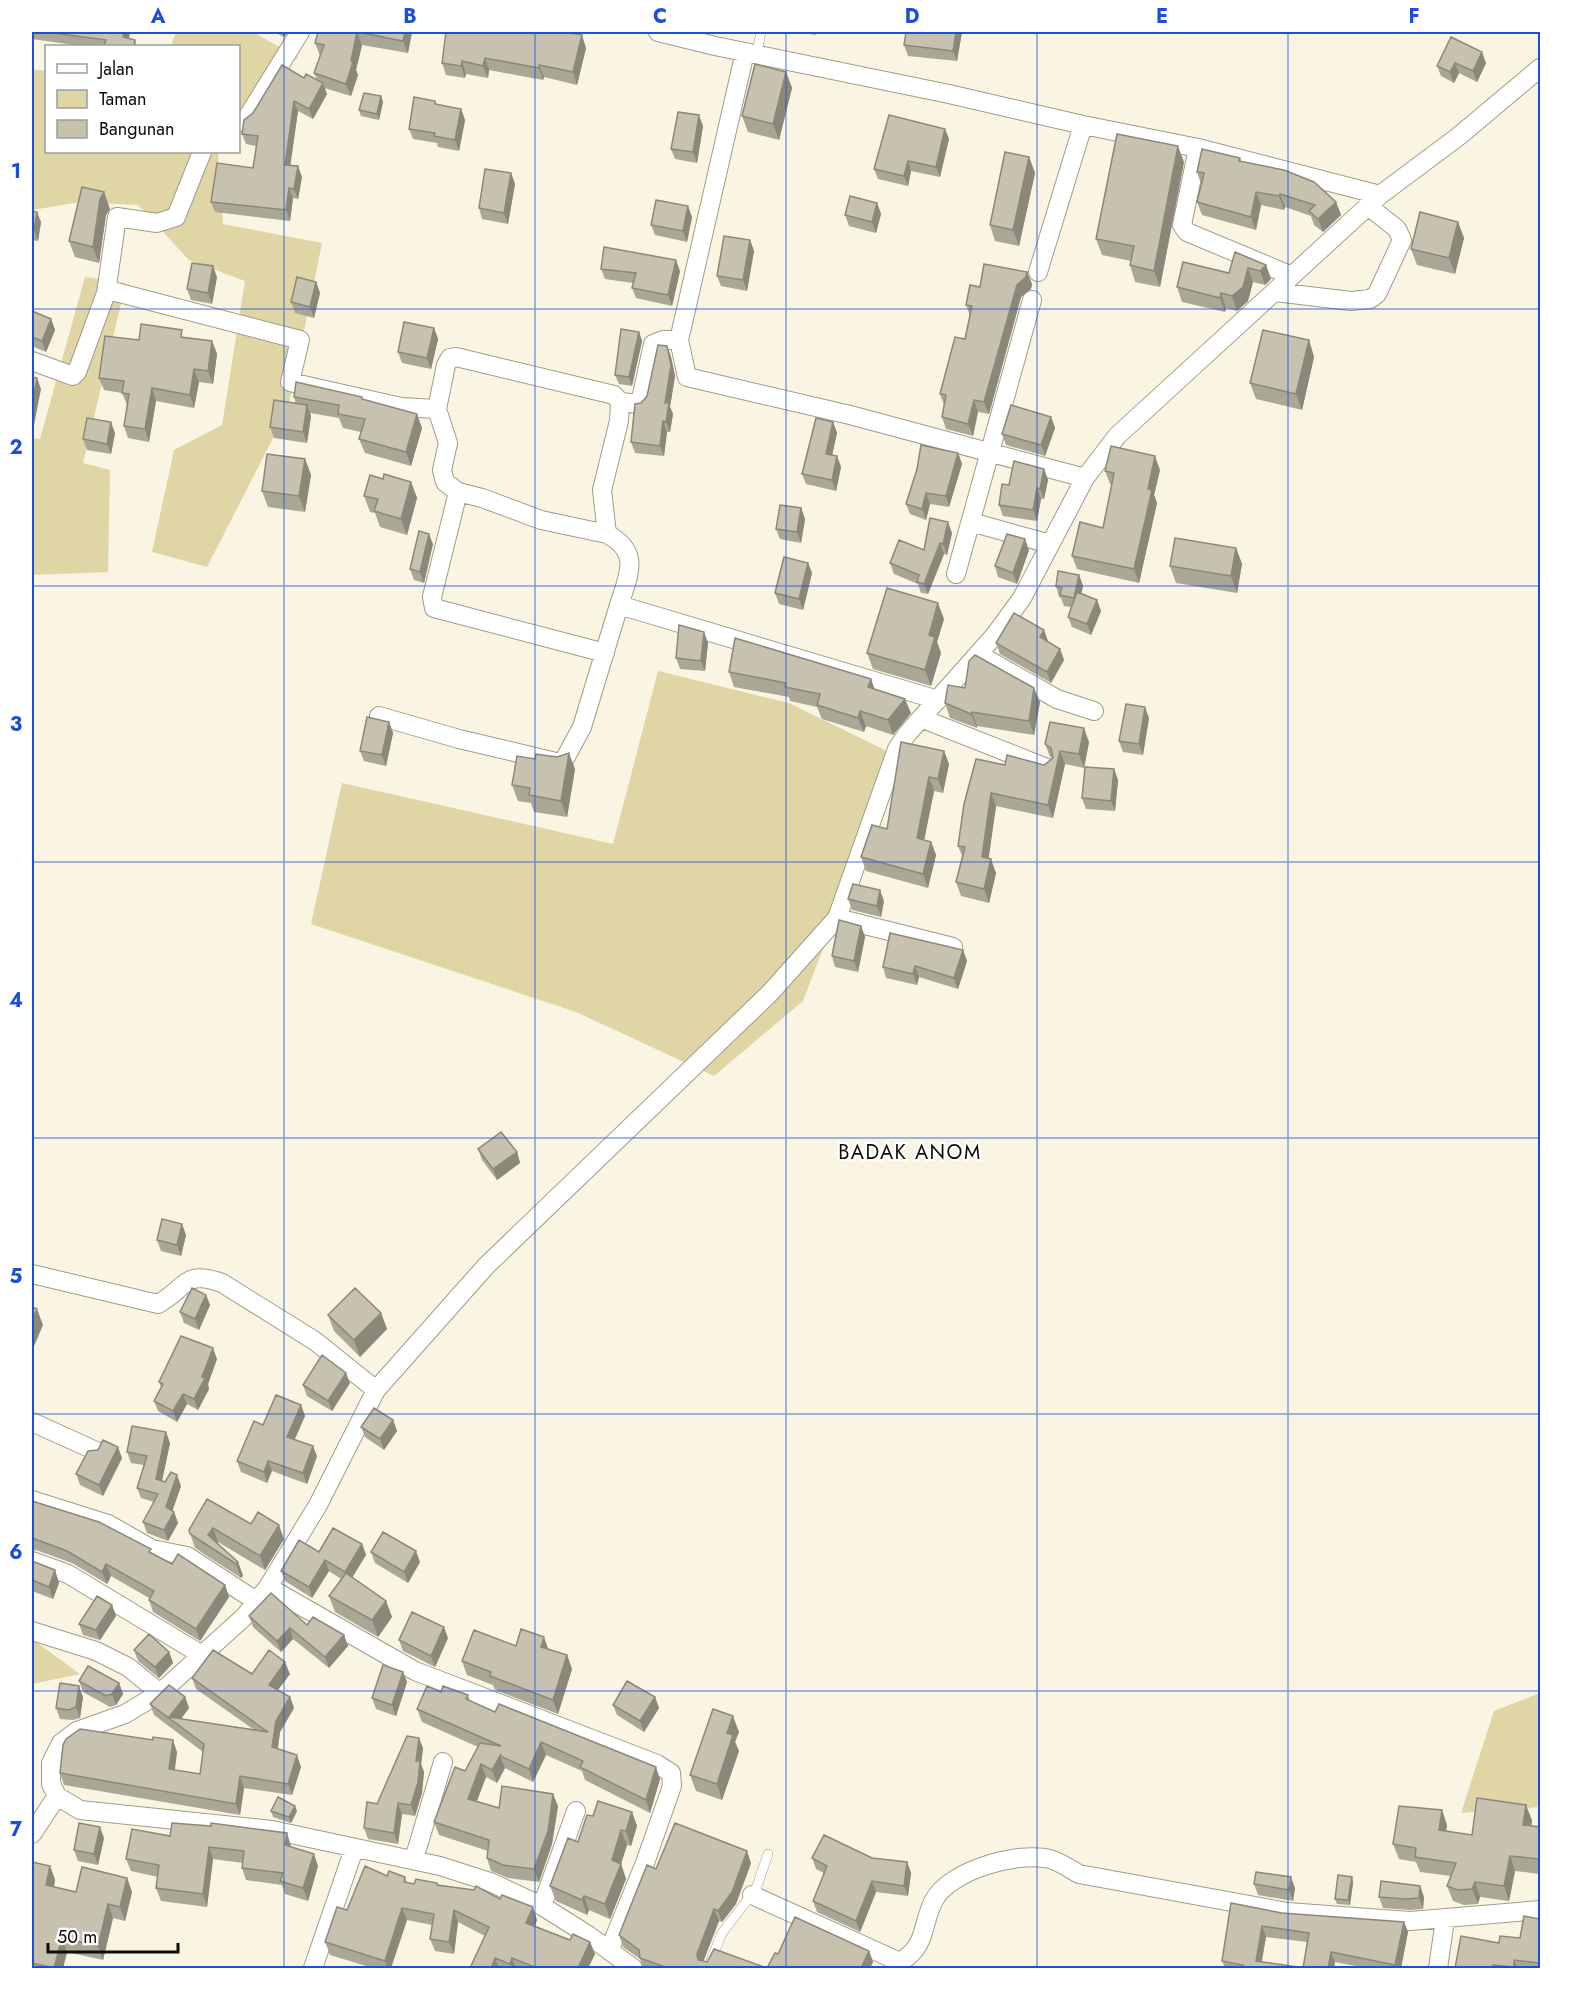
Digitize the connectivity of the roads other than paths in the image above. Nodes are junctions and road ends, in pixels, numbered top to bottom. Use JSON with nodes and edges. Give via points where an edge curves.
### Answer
{"nodes":[{"id":1,"x":300,"y":32,"type":"edge"},
{"id":2,"x":658,"y":32,"type":"edge"},
{"id":3,"x":762,"y":32,"type":"edge"},
{"id":4,"x":751,"y":52,"type":"junction"},
{"id":5,"x":1540,"y":68,"type":"edge"},
{"id":6,"x":240,"y":122,"type":"edge"},
{"id":7,"x":1083,"y":125,"type":"junction"},
{"id":8,"x":1198,"y":148,"type":"junction"},
{"id":9,"x":202,"y":153,"type":"edge"},
{"id":10,"x":1374,"y":201,"type":"junction"},
{"id":11,"x":1038,"y":272,"type":"dead end"},
{"id":12,"x":1292,"y":276,"type":"junction"},
{"id":13,"x":1275,"y":292,"type":"junction"},
{"id":14,"x":106,"y":293,"type":"junction"},
{"id":15,"x":1032,"y":300,"type":"dead end"},
{"id":16,"x":679,"y":340,"type":"junction"},
{"id":17,"x":32,"y":361,"type":"edge"},
{"id":18,"x":620,"y":402,"type":"junction"},
{"id":19,"x":437,"y":409,"type":"junction"},
{"id":20,"x":990,"y":455,"type":"junction"},
{"id":21,"x":1085,"y":478,"type":"junction"},
{"id":22,"x":458,"y":492,"type":"junction"},
{"id":23,"x":971,"y":522,"type":"junction"},
{"id":24,"x":607,"y":534,"type":"junction"},
{"id":25,"x":1050,"y":544,"type":"junction"},
{"id":26,"x":956,"y":574,"type":"dead end"},
{"id":27,"x":619,"y":605,"type":"junction"},
{"id":28,"x":605,"y":653,"type":"junction"},
{"id":29,"x":978,"y":654,"type":"junction"},
{"id":30,"x":938,"y":700,"type":"junction"},
{"id":31,"x":1094,"y":711,"type":"dead end"},
{"id":32,"x":379,"y":716,"type":"dead end"},
{"id":33,"x":922,"y":719,"type":"junction"},
{"id":34,"x":1047,"y":768,"type":"edge"},
{"id":35,"x":837,"y":918,"type":"junction"},
{"id":36,"x":953,"y":948,"type":"edge"},
{"id":37,"x":32,"y":1274,"type":"edge"},
{"id":38,"x":376,"y":1390,"type":"junction"},
{"id":39,"x":32,"y":1422,"type":"edge"},
{"id":40,"x":96,"y":1451,"type":"edge"},
{"id":41,"x":32,"y":1500,"type":"edge"},
{"id":42,"x":32,"y":1561,"type":"edge"},
{"id":43,"x":268,"y":1587,"type":"junction"},
{"id":44,"x":256,"y":1601,"type":"junction"},
{"id":45,"x":32,"y":1631,"type":"edge"},
{"id":46,"x":202,"y":1655,"type":"junction"},
{"id":47,"x":160,"y":1693,"type":"junction"},
{"id":48,"x":443,"y":1762,"type":"dead end"},
{"id":49,"x":57,"y":1796,"type":"junction"},
{"id":50,"x":576,"y":1810,"type":"dead end"},
{"id":51,"x":32,"y":1834,"type":"edge"},
{"id":52,"x":354,"y":1849,"type":"junction"},
{"id":53,"x":768,"y":1854,"type":"dead end"},
{"id":54,"x":414,"y":1859,"type":"junction"},
{"id":55,"x":752,"y":1895,"type":"junction"},
{"id":56,"x":542,"y":1906,"type":"junction"},
{"id":57,"x":1540,"y":1910,"type":"edge"},
{"id":58,"x":1444,"y":1920,"type":"junction"},
{"id":59,"x":609,"y":1951,"type":"junction"},
{"id":60,"x":313,"y":1968,"type":"edge"},
{"id":61,"x":633,"y":1968,"type":"edge"},
{"id":62,"x":708,"y":1968,"type":"edge"},
{"id":63,"x":1438,"y":1968,"type":"edge"}],
"edges":[{"from":1,"to":6,"type":"street","via":[[247,118]]},
{"from":2,"to":4,"type":"street"},
{"from":3,"to":4,"type":"lane"},
{"from":4,"to":7,"type":"street"},
{"from":4,"to":16,"type":"street"},
{"from":5,"to":10,"type":"street"},
{"from":7,"to":8,"type":"street"},
{"from":7,"to":11,"type":"street"},
{"from":8,"to":10,"type":"street"},
{"from":8,"to":12,"type":"street","via":[[1181,220],[1187,232]]},
{"from":9,"to":14,"type":"street","via":[[176,217],[157,223],[117,217]]},
{"from":10,"to":12,"type":"street"},
{"from":10,"to":13,"type":"street","via":[[1402,240],[1377,294],[1362,302]]},
{"from":12,"to":13,"type":"street"},
{"from":13,"to":21,"type":"street","via":[[1118,436]]},
{"from":14,"to":17,"type":"street","via":[[77,372],[69,376]]},
{"from":14,"to":19,"type":"street","via":[[116,291],[300,340],[291,382],[401,407]]},
{"from":15,"to":20,"type":"street"},
{"from":16,"to":18,"type":"street","via":[[653,344],[640,404]]},
{"from":16,"to":20,"type":"street","via":[[687,377],[850,415]]},
{"from":18,"to":19,"type":"street","via":[[614,395],[456,357],[446,365]]},
{"from":18,"to":24,"type":"street","via":[[602,490]]},
{"from":19,"to":22,"type":"street","via":[[448,442],[442,470],[445,482]]},
{"from":20,"to":21,"type":"street"},
{"from":20,"to":23,"type":"street"},
{"from":21,"to":25,"type":"street"},
{"from":22,"to":24,"type":"street","via":[[541,520]]},
{"from":22,"to":28,"type":"street","via":[[432,597],[434,608]]},
{"from":23,"to":25,"type":"street"},
{"from":23,"to":26,"type":"street"},
{"from":24,"to":27,"type":"street","via":[[622,542],[630,554],[628,578]]},
{"from":25,"to":29,"type":"street","via":[[1022,598]]},
{"from":27,"to":28,"type":"street"},
{"from":27,"to":30,"type":"street"},
{"from":28,"to":32,"type":"street","via":[[582,727],[563,762],[459,740]]},
{"from":29,"to":30,"type":"street"},
{"from":29,"to":31,"type":"street","via":[[1056,699]]},
{"from":30,"to":33,"type":"street"},
{"from":33,"to":34,"type":"street"},
{"from":33,"to":35,"type":"street","via":[[907,734],[888,768]]},
{"from":35,"to":36,"type":"street"},
{"from":35,"to":38,"type":"street","via":[[770,993],[486,1266]]},
{"from":37,"to":38,"type":"street","via":[[158,1304],[195,1277],[222,1283],[315,1341]]},
{"from":38,"to":43,"type":"street","via":[[318,1505]]},
{"from":39,"to":40,"type":"street"},
{"from":41,"to":44,"type":"street","via":[[108,1524],[152,1550],[187,1556]]},
{"from":42,"to":46,"type":"street","via":[[68,1574]]},
{"from":43,"to":44,"type":"street"},
{"from":43,"to":59,"type":"street","via":[[415,1671],[647,1760],[671,1773],[672,1786]]},
{"from":44,"to":46,"type":"street"},
{"from":45,"to":47,"type":"street","via":[[96,1651],[128,1667]]},
{"from":46,"to":47,"type":"street"},
{"from":47,"to":49,"type":"street","via":[[125,1714],[77,1731],[61,1743],[51,1763],[51,1784]]},
{"from":48,"to":54,"type":"street"},
{"from":49,"to":51,"type":"street"},
{"from":49,"to":52,"type":"street","via":[[80,1810],[272,1830]]},
{"from":50,"to":56,"type":"street"},
{"from":52,"to":54,"type":"street"},
{"from":52,"to":60,"type":"street"},
{"from":53,"to":55,"type":"lane"},
{"from":54,"to":56,"type":"street","via":[[490,1882]]},
{"from":55,"to":58,"type":"street","via":[[900,1962],[920,1946],[928,1913],[944,1888],[961,1877],[1014,1857],[1050,1859],[1078,1874],[1287,1912]]},
{"from":55,"to":62,"type":"lane","via":[[722,1933]]},
{"from":56,"to":59,"type":"street"},
{"from":57,"to":58,"type":"street"},
{"from":58,"to":63,"type":"street"},
{"from":59,"to":61,"type":"street"}]}
